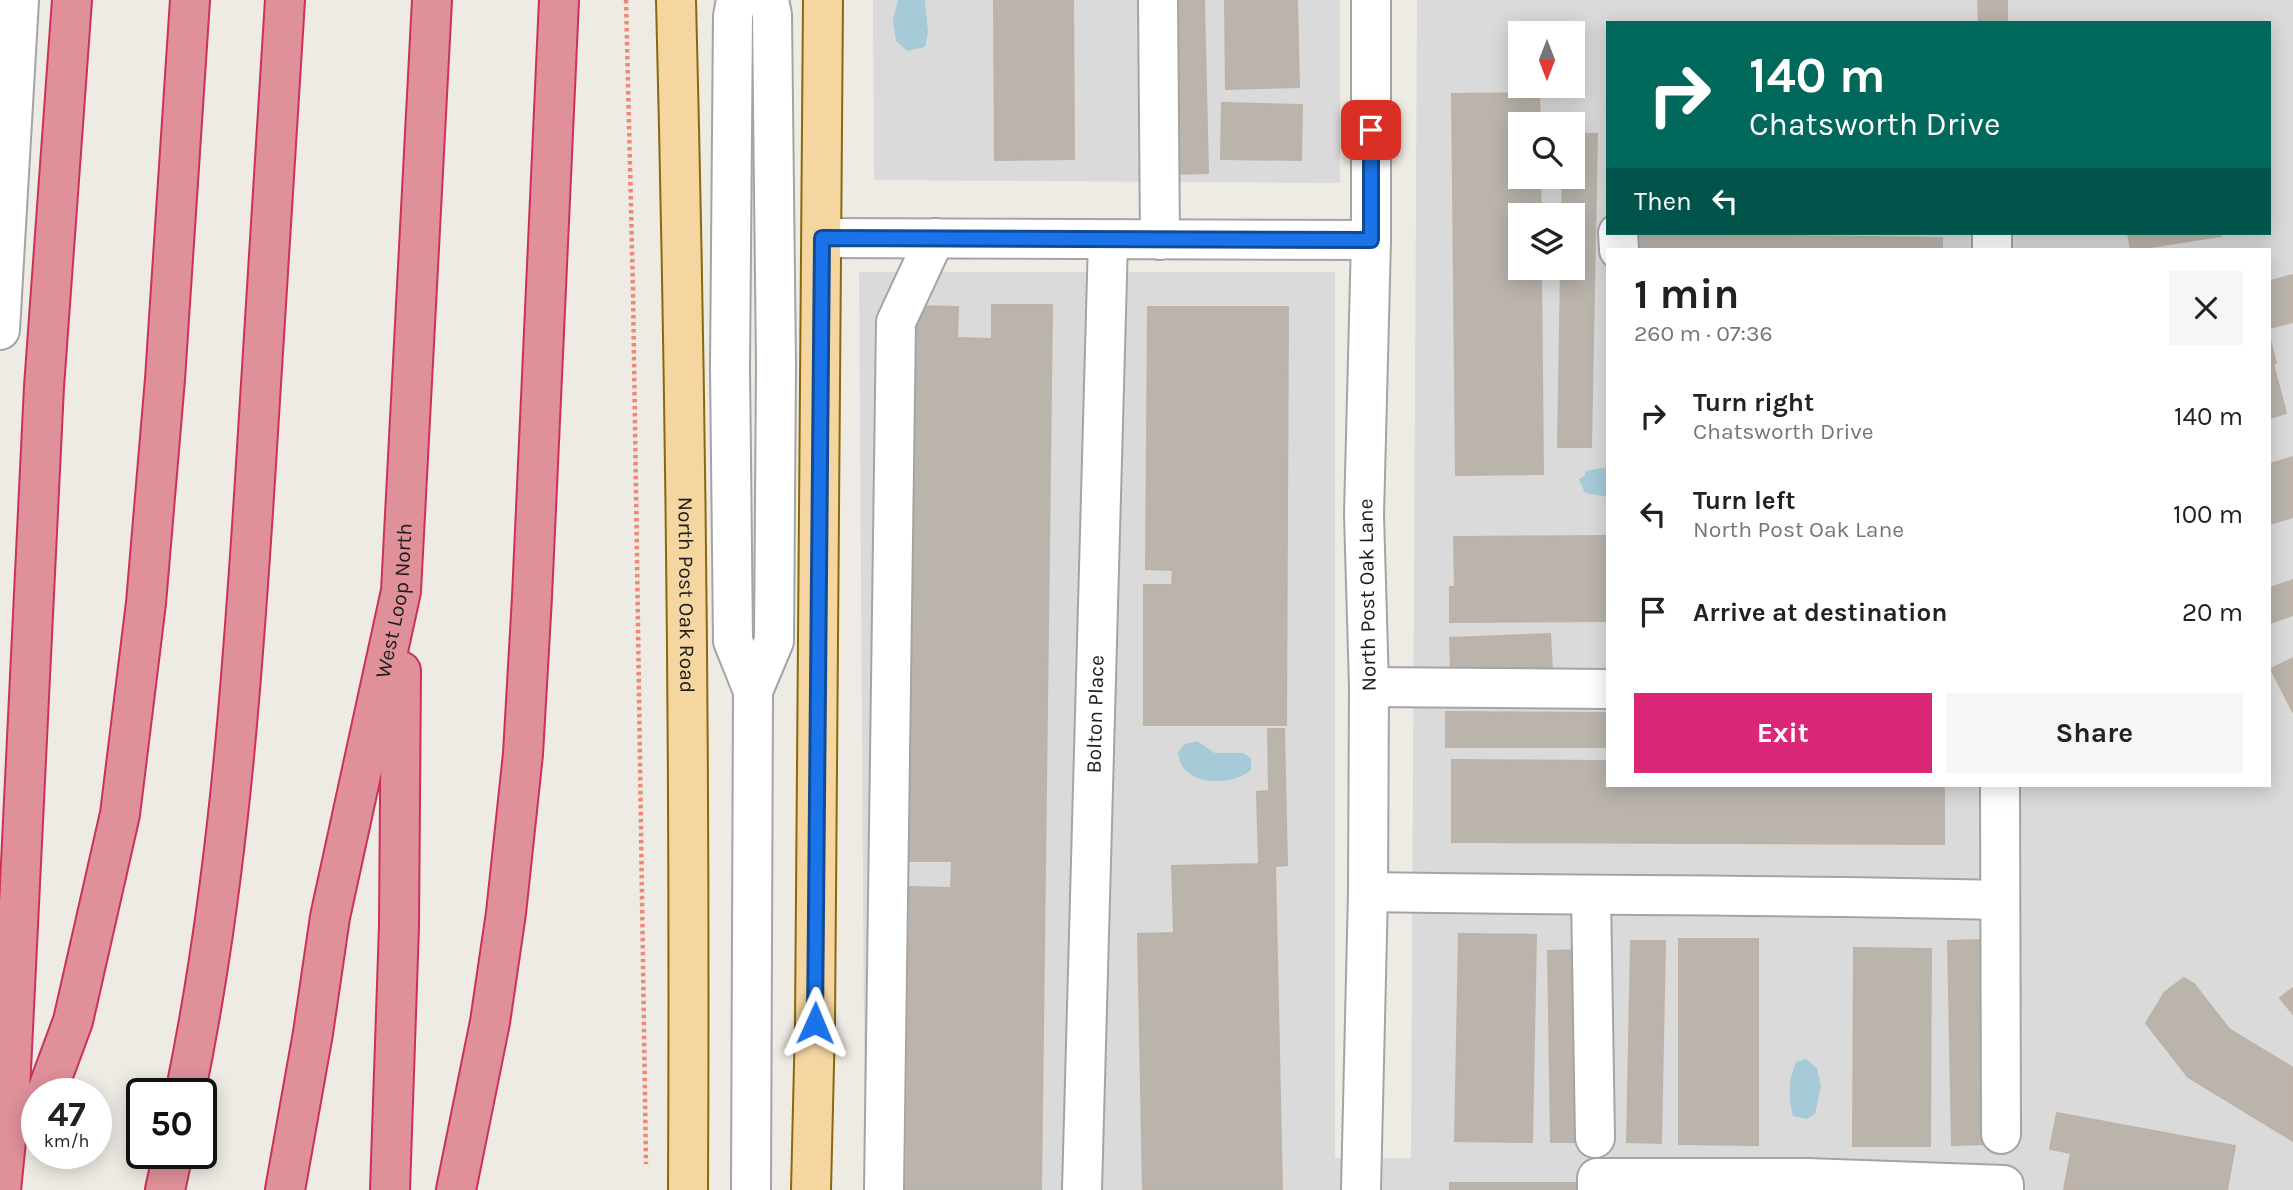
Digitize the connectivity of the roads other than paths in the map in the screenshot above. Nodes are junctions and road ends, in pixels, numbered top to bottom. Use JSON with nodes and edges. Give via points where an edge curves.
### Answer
{"nodes":[{"id":1,"x":19,"y":0,"type":"edge"},
{"id":2,"x":72,"y":0,"type":"edge"},
{"id":3,"x":167,"y":0,"type":"edge"},
{"id":4,"x":190,"y":0,"type":"edge"},
{"id":5,"x":285,"y":0,"type":"edge"},
{"id":6,"x":432,"y":0,"type":"edge"},
{"id":7,"x":559,"y":0,"type":"edge"},
{"id":8,"x":676,"y":0,"type":"edge"},
{"id":9,"x":736,"y":0,"type":"edge"},
{"id":10,"x":769,"y":0,"type":"edge"},
{"id":11,"x":824,"y":0,"type":"edge"},
{"id":12,"x":1158,"y":0,"type":"edge"},
{"id":13,"x":1371,"y":0,"type":"edge"},
{"id":14,"x":822,"y":238,"type":"junction"},
{"id":15,"x":935,"y":238,"type":"junction"},
{"id":16,"x":1108,"y":240,"type":"junction"},
{"id":17,"x":1160,"y":240,"type":"junction"},
{"id":18,"x":1371,"y":240,"type":"junction"},
{"id":19,"x":0,"y":330,"type":"edge"},
{"id":20,"x":165,"y":379,"type":"junction"},
{"id":21,"x":401,"y":592,"type":"junction"},
{"id":22,"x":1369,"y":688,"type":"junction"},
{"id":23,"x":1606,"y":689,"type":"edge"},
{"id":24,"x":754,"y":691,"type":"junction"},
{"id":25,"x":2000,"y":787,"type":"edge"},
{"id":26,"x":1368,"y":892,"type":"junction"},
{"id":27,"x":1591,"y":895,"type":"junction"},
{"id":28,"x":1999,"y":900,"type":"junction"},
{"id":29,"x":52,"y":1078,"type":"edge"},
{"id":30,"x":188,"y":1078,"type":"edge"},
{"id":31,"x":2001,"y":1134,"type":"dead end"},
{"id":32,"x":1595,"y":1138,"type":"dead end"},
{"id":33,"x":21,"y":1159,"type":"edge"},
{"id":34,"x":170,"y":1169,"type":"edge"},
{"id":35,"x":1807,"y":1184,"type":"edge"},
{"id":36,"x":1,"y":1190,"type":"edge"},
{"id":37,"x":9,"y":1190,"type":"edge"},
{"id":38,"x":166,"y":1190,"type":"edge"},
{"id":39,"x":285,"y":1190,"type":"edge"},
{"id":40,"x":390,"y":1190,"type":"edge"},
{"id":41,"x":456,"y":1190,"type":"edge"},
{"id":42,"x":688,"y":1190,"type":"edge"},
{"id":43,"x":751,"y":1190,"type":"edge"},
{"id":44,"x":811,"y":1190,"type":"edge"},
{"id":45,"x":884,"y":1190,"type":"edge"},
{"id":46,"x":1082,"y":1190,"type":"edge"},
{"id":47,"x":1361,"y":1190,"type":"edge"},
{"id":48,"x":1597,"y":1190,"type":"edge"},
{"id":49,"x":2004,"y":1190,"type":"edge"}],
"edges":[{"from":1,"to":19,"type":"street"},
{"from":2,"to":36,"type":"highway","via":[[44,387],[9,1111]]},
{"from":3,"to":20,"type":"highway"},
{"from":4,"to":20,"type":"highway"},
{"from":5,"to":30,"type":"highway","via":[[246,610],[220,891]]},
{"from":6,"to":21,"type":"highway","name":"West Loop North"},
{"from":7,"to":41,"type":"highway","via":[[523,754],[490,1022]]},
{"from":8,"to":42,"type":"main road","name":"North Post Oak Road"},
{"from":9,"to":24,"type":"street","via":[[730,366],[733,641]]},
{"from":10,"to":24,"type":"street","via":[[776,365],[774,641]]},
{"from":11,"to":14,"type":"main road"},
{"from":12,"to":17,"type":"street"},
{"from":13,"to":18,"type":"street","name":"North Post Oak Lane"},
{"from":14,"to":15,"type":"street"},
{"from":14,"to":44,"type":"main road"},
{"from":15,"to":16,"type":"street"},
{"from":15,"to":45,"type":"street","via":[[896,322]]},
{"from":16,"to":17,"type":"street"},
{"from":16,"to":46,"type":"street","name":"Bolton Place"},
{"from":17,"to":18,"type":"street"},
{"from":18,"to":22,"type":"street","name":"North Post Oak Lane","via":[[1364,515]]},
{"from":20,"to":29,"type":"highway","via":[[120,814],[73,1021]]},
{"from":21,"to":39,"type":"highway","name":"West Loop North","via":[[330,918]]},
{"from":21,"to":40,"type":"highway","via":[[399,926]]},
{"from":22,"to":23,"type":"street"},
{"from":22,"to":26,"type":"street","name":"North Post Oak Lane"},
{"from":24,"to":43,"type":"street"},
{"from":25,"to":28,"type":"street"},
{"from":26,"to":27,"type":"street"},
{"from":26,"to":47,"type":"street","name":"North Post Oak Lane"},
{"from":27,"to":28,"type":"street"},
{"from":27,"to":32,"type":"street"},
{"from":28,"to":31,"type":"street"},
{"from":33,"to":37,"type":"highway"},
{"from":34,"to":38,"type":"highway"},
{"from":35,"to":48,"type":"street","via":[[1597,1178]]},
{"from":35,"to":49,"type":"street","via":[[2004,1185]]}]}
